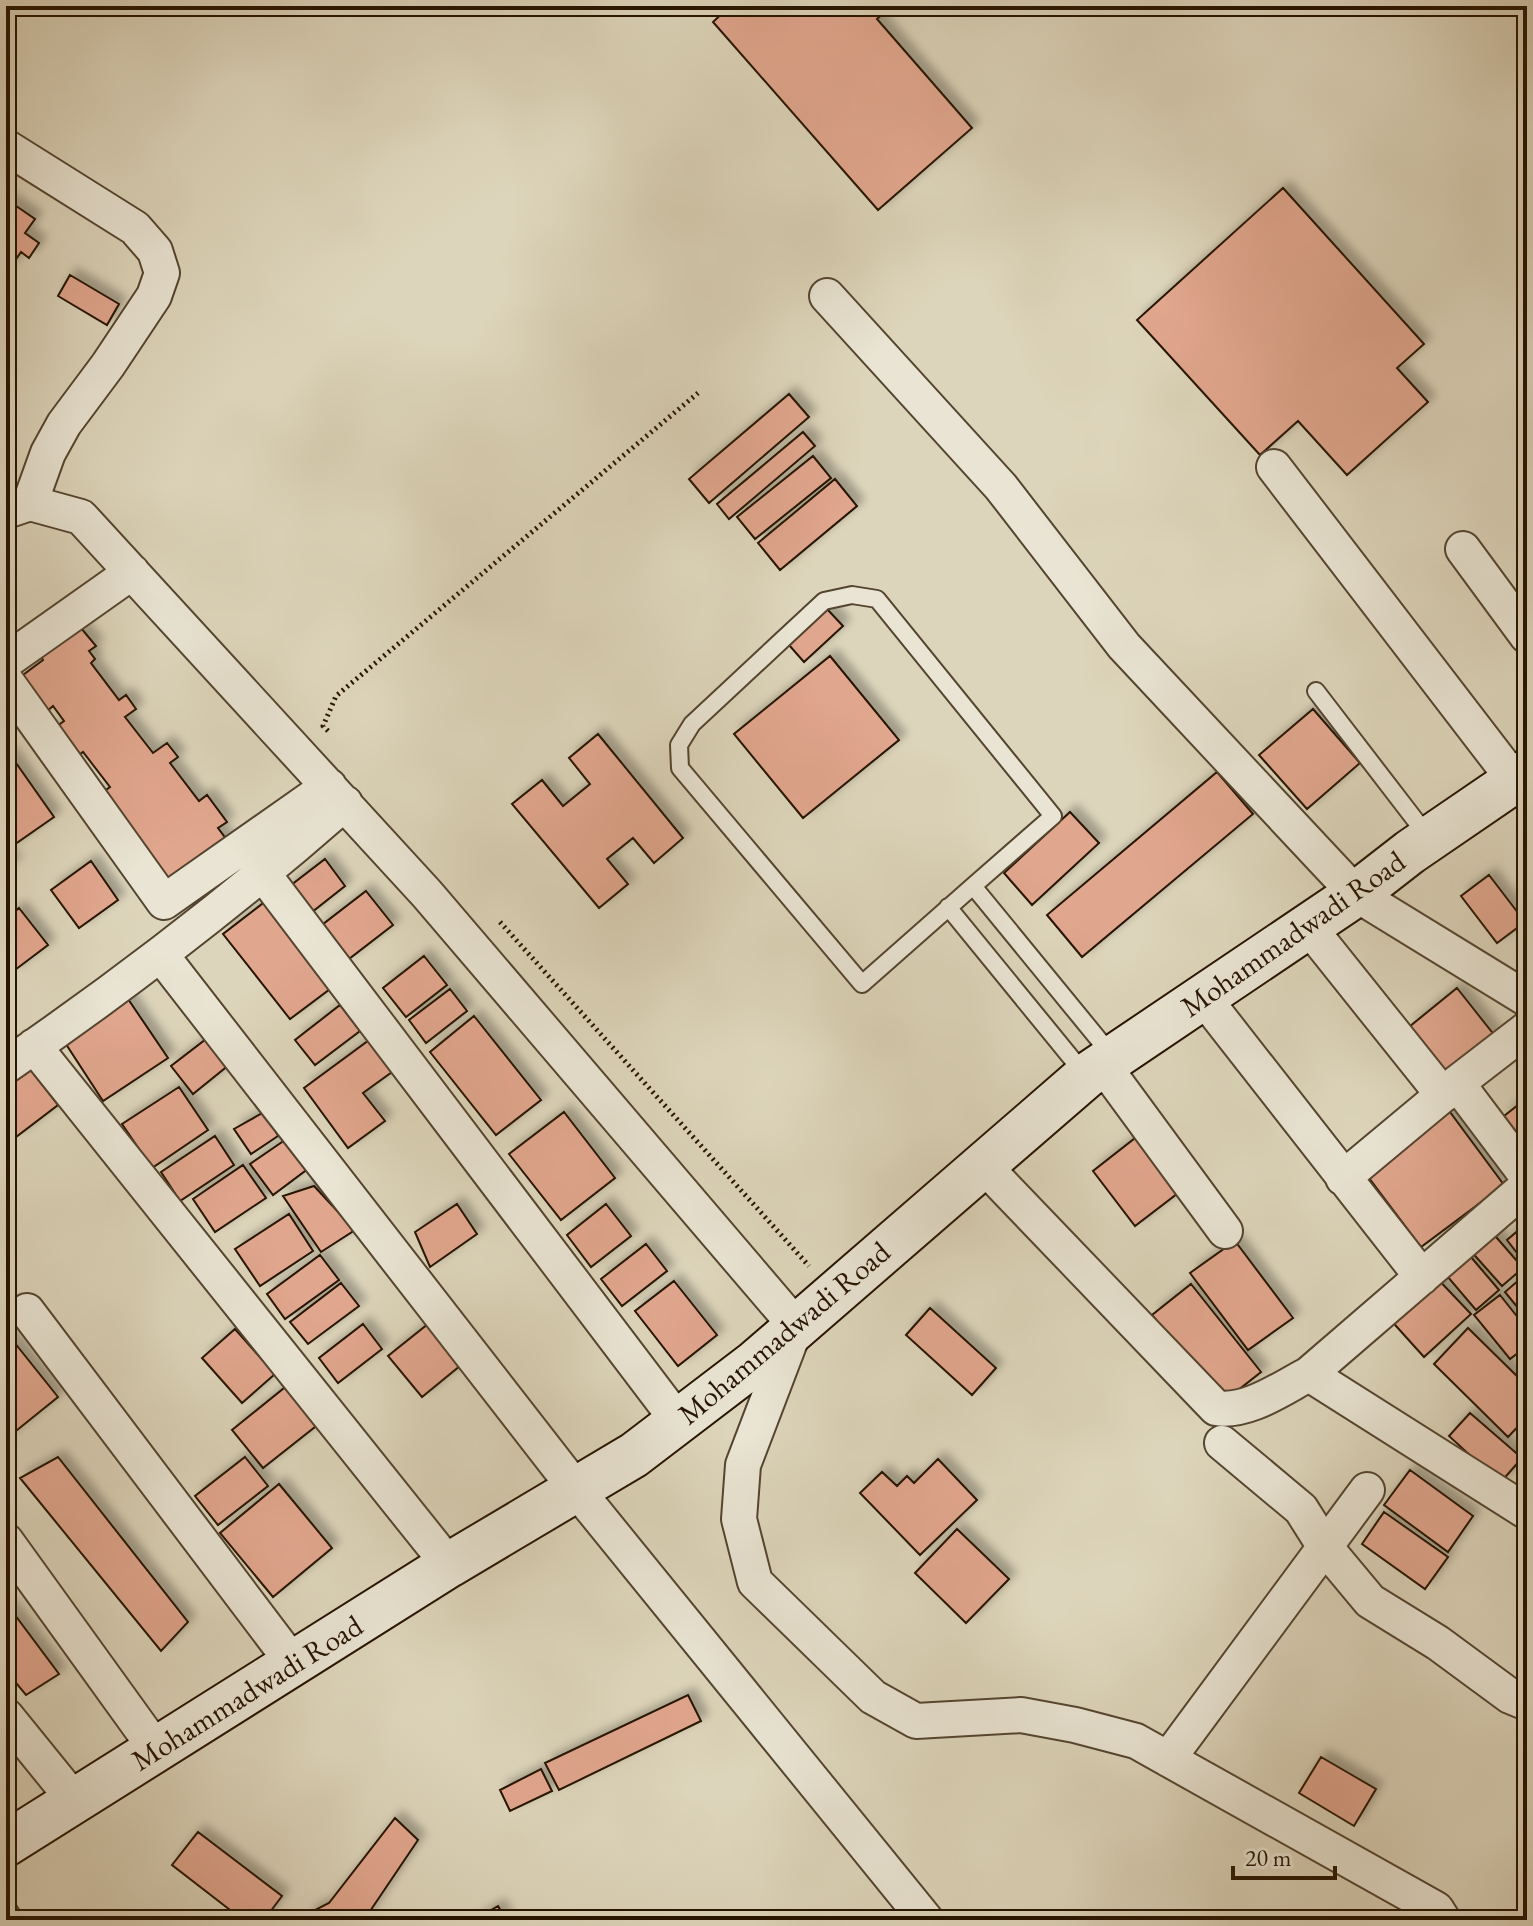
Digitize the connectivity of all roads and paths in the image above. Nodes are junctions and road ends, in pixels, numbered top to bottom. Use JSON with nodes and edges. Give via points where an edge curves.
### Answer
{"nodes":[{"id":1,"x":6,"y":147,"type":"edge"},
{"id":2,"x":827,"y":296,"type":"dead end"},
{"id":3,"x":698,"y":393,"type":"dead end"},
{"id":4,"x":1274,"y":467,"type":"dead end"},
{"id":5,"x":18,"y":507,"type":"edge"},
{"id":6,"x":1463,"y":549,"type":"dead end"},
{"id":7,"x":132,"y":572,"type":"junction"},
{"id":8,"x":1527,"y":636,"type":"edge"},
{"id":9,"x":6,"y":661,"type":"edge"},
{"id":10,"x":6,"y":681,"type":"edge"},
{"id":11,"x":1316,"y":691,"type":"dead end"},
{"id":12,"x":334,"y":738,"type":"dead end"},
{"id":13,"x":1521,"y":776,"type":"edge"},
{"id":14,"x":337,"y":794,"type":"junction"},
{"id":15,"x":1430,"y":839,"type":"junction"},
{"id":16,"x":264,"y":875,"type":"junction"},
{"id":17,"x":973,"y":886,"type":"junction"},
{"id":18,"x":1356,"y":894,"type":"junction"},
{"id":19,"x":948,"y":907,"type":"junction"},
{"id":20,"x":494,"y":915,"type":"dead end"},
{"id":21,"x":1307,"y":925,"type":"junction"},
{"id":22,"x":161,"y":955,"type":"junction"},
{"id":23,"x":1203,"y":997,"type":"junction"},
{"id":24,"x":1527,"y":999,"type":"edge"},
{"id":25,"x":1527,"y":1029,"type":"edge"},
{"id":26,"x":16,"y":1053,"type":"edge"},
{"id":27,"x":1101,"y":1067,"type":"junction"},
{"id":28,"x":1450,"y":1089,"type":"junction"},
{"id":29,"x":982,"y":1164,"type":"junction"},
{"id":30,"x":1527,"y":1176,"type":"edge"},
{"id":31,"x":1343,"y":1178,"type":"junction"},
{"id":32,"x":1527,"y":1186,"type":"edge"},
{"id":33,"x":1225,"y":1231,"type":"dead end"},
{"id":34,"x":1422,"y":1277,"type":"junction"},
{"id":35,"x":834,"y":1293,"type":"junction"},
{"id":36,"x":27,"y":1311,"type":"dead end"},
{"id":37,"x":796,"y":1326,"type":"junction"},
{"id":38,"x":1309,"y":1374,"type":"junction"},
{"id":39,"x":678,"y":1421,"type":"junction"},
{"id":40,"x":1222,"y":1443,"type":"dead end"},
{"id":41,"x":576,"y":1489,"type":"junction"},
{"id":42,"x":1367,"y":1490,"type":"dead end"},
{"id":43,"x":1527,"y":1512,"type":"edge"},
{"id":44,"x":6,"y":1541,"type":"edge"},
{"id":45,"x":1325,"y":1547,"type":"junction"},
{"id":46,"x":449,"y":1565,"type":"junction"},
{"id":47,"x":293,"y":1663,"type":"junction"},
{"id":48,"x":1527,"y":1703,"type":"edge"},
{"id":49,"x":6,"y":1716,"type":"edge"},
{"id":50,"x":156,"y":1749,"type":"junction"},
{"id":51,"x":1168,"y":1759,"type":"junction"},
{"id":52,"x":75,"y":1801,"type":"junction"},
{"id":53,"x":6,"y":1844,"type":"edge"},
{"id":54,"x":6,"y":1906,"type":"edge"},
{"id":55,"x":15,"y":1920,"type":"edge"},
{"id":56,"x":926,"y":1920,"type":"edge"},
{"id":57,"x":1443,"y":1920,"type":"edge"}],
"edges":[{"from":1,"to":5,"type":"street","via":[[135,228],[155,251],[162,273],[154,296],[64,424]]},
{"from":2,"to":18,"type":"street","via":[[1001,487],[1124,646]]},
{"from":3,"to":12,"type":"path","via":[[336,696],[323,726]]},
{"from":4,"to":13,"type":"street"},
{"from":5,"to":7,"type":"street","via":[[81,517]]},
{"from":6,"to":8,"type":"street"},
{"from":7,"to":9,"type":"street"},
{"from":7,"to":14,"type":"street"},
{"from":10,"to":14,"type":"street","via":[[164,902]]},
{"from":11,"to":15,"type":"lane"},
{"from":13,"to":15,"type":"main road","name":"Mohammadwadi Road"},
{"from":14,"to":16,"type":"street"},
{"from":14,"to":37,"type":"street"},
{"from":15,"to":18,"type":"main road","name":"Mohammadwadi Road"},
{"from":16,"to":22,"type":"street"},
{"from":16,"to":39,"type":"street"},
{"from":17,"to":19,"type":"lane"},
{"from":17,"to":19,"type":"lane","via":[[1053,816],[877,599],[852,595],[824,601],[692,724],[679,745],[680,768],[862,984]]},
{"from":17,"to":27,"type":"lane"},
{"from":18,"to":21,"type":"main road","name":"Mohammadwadi Road"},
{"from":18,"to":24,"type":"street"},
{"from":19,"to":27,"type":"lane"},
{"from":20,"to":35,"type":"path"},
{"from":21,"to":23,"type":"main road","name":"Mohammadwadi Road"},
{"from":21,"to":28,"type":"street"},
{"from":22,"to":26,"type":"street"},
{"from":22,"to":41,"type":"street"},
{"from":23,"to":27,"type":"main road","name":"Mohammadwadi Road"},
{"from":23,"to":31,"type":"street"},
{"from":25,"to":28,"type":"street"},
{"from":26,"to":46,"type":"street"},
{"from":27,"to":29,"type":"main road","name":"Mohammadwadi Road"},
{"from":27,"to":33,"type":"street"},
{"from":28,"to":30,"type":"street"},
{"from":28,"to":31,"type":"street"},
{"from":29,"to":35,"type":"main road","name":"Mohammadwadi Road"},
{"from":29,"to":38,"type":"street","via":[[1216,1408],[1230,1410],[1255,1401]]},
{"from":31,"to":34,"type":"street"},
{"from":32,"to":34,"type":"street"},
{"from":34,"to":38,"type":"street"},
{"from":35,"to":37,"type":"main road","name":"Mohammadwadi Road"},
{"from":36,"to":47,"type":"street"},
{"from":37,"to":39,"type":"main road","name":"Mohammadwadi Road"},
{"from":37,"to":51,"type":"street","via":[[743,1465],[739,1519],[755,1582],[873,1697],[916,1721],[1021,1715],[1136,1741]]},
{"from":38,"to":43,"type":"street"},
{"from":39,"to":41,"type":"main road","name":"Mohammadwadi Road"},
{"from":40,"to":45,"type":"street","via":[[1301,1509]]},
{"from":41,"to":46,"type":"main road","name":"Mohammadwadi Road"},
{"from":41,"to":56,"type":"street"},
{"from":42,"to":45,"type":"street"},
{"from":44,"to":50,"type":"street"},
{"from":45,"to":48,"type":"street","via":[[1370,1601]]},
{"from":45,"to":51,"type":"street"},
{"from":46,"to":47,"type":"main road","name":"Mohammadwadi Road"},
{"from":47,"to":50,"type":"main road","name":"Mohammadwadi Road"},
{"from":49,"to":52,"type":"street"},
{"from":50,"to":52,"type":"main road","name":"Mohammadwadi Road"},
{"from":51,"to":57,"type":"street","via":[[1436,1909]]},
{"from":52,"to":53,"type":"main road","name":"Mohammadwadi Road"},
{"from":54,"to":55,"type":"lane"}]}
